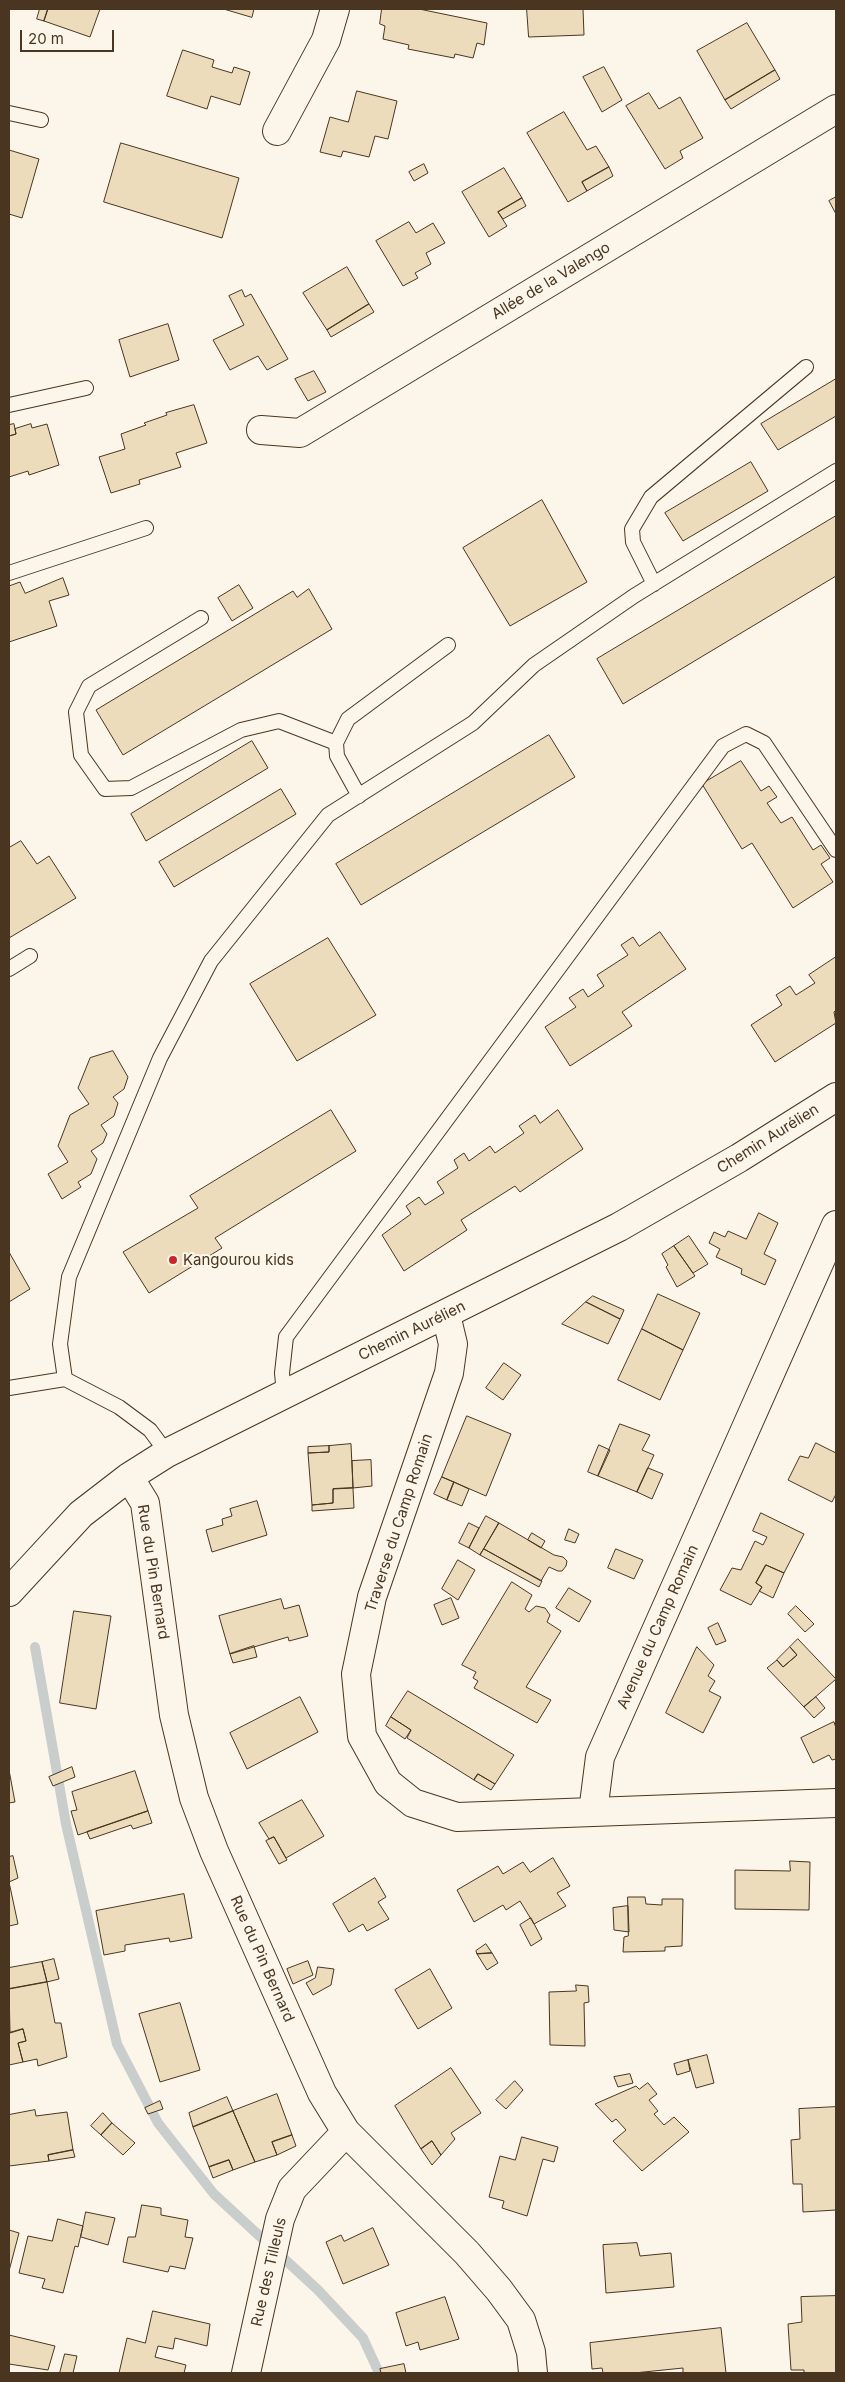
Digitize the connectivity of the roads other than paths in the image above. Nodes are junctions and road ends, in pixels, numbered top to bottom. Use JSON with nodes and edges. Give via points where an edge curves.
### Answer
{"nodes":[{"id":1,"x":335,"y":9,"type":"edge"},
{"id":2,"x":836,"y":110,"type":"edge"},
{"id":3,"x":9,"y":113,"type":"edge"},
{"id":4,"x":41,"y":120,"type":"dead end"},
{"id":5,"x":277,"y":131,"type":"dead end"},
{"id":6,"x":806,"y":367,"type":"dead end"},
{"id":7,"x":86,"y":388,"type":"dead end"},
{"id":8,"x":9,"y":405,"type":"edge"},
{"id":9,"x":261,"y":430,"type":"dead end"},
{"id":10,"x":836,"y":471,"type":"edge"},
{"id":11,"x":146,"y":528,"type":"dead end"},
{"id":12,"x":9,"y":573,"type":"edge"},
{"id":13,"x":654,"y":584,"type":"junction"},
{"id":14,"x":201,"y":618,"type":"dead end"},
{"id":15,"x":448,"y":645,"type":"dead end"},
{"id":16,"x":336,"y":743,"type":"junction"},
{"id":17,"x":359,"y":796,"type":"junction"},
{"id":18,"x":836,"y":850,"type":"edge"},
{"id":19,"x":30,"y":956,"type":"dead end"},
{"id":20,"x":9,"y":969,"type":"edge"},
{"id":21,"x":836,"y":1097,"type":"edge"},
{"id":22,"x":836,"y":1225,"type":"edge"},
{"id":23,"x":446,"y":1315,"type":"junction"},
{"id":24,"x":65,"y":1379,"type":"junction"},
{"id":25,"x":9,"y":1388,"type":"edge"},
{"id":26,"x":284,"y":1394,"type":"junction"},
{"id":27,"x":167,"y":1453,"type":"junction"},
{"id":28,"x":129,"y":1477,"type":"junction"},
{"id":29,"x":9,"y":1592,"type":"edge"},
{"id":30,"x":836,"y":1803,"type":"edge"},
{"id":31,"x":593,"y":1812,"type":"junction"},
{"id":32,"x":346,"y":2132,"type":"junction"},
{"id":33,"x":246,"y":2373,"type":"edge"},
{"id":34,"x":534,"y":2373,"type":"edge"}],
"edges":[{"from":1,"to":5,"type":"street","via":[[326,40]]},
{"from":2,"to":9,"type":"street","name":"Allée de la Valengo","via":[[300,433]]},
{"from":3,"to":4,"type":"lane"},
{"from":6,"to":13,"type":"lane","via":[[651,497],[632,529],[633,542]]},
{"from":7,"to":8,"type":"lane"},
{"from":10,"to":13,"type":"lane"},
{"from":11,"to":12,"type":"lane"},
{"from":13,"to":17,"type":"lane","via":[[534,664],[473,723]]},
{"from":14,"to":16,"type":"lane","via":[[89,686],[76,712],[81,755],[106,789],[131,788],[241,730],[279,721]]},
{"from":15,"to":16,"type":"lane","via":[[348,718]]},
{"from":16,"to":17,"type":"lane","via":[[338,756]]},
{"from":17,"to":24,"type":"lane","via":[[328,815],[211,961],[160,1058],[69,1278],[60,1344]]},
{"from":18,"to":26,"type":"lane","via":[[764,743],[746,734],[722,746],[286,1337],[282,1373]]},
{"from":19,"to":20,"type":"lane"},
{"from":21,"to":23,"type":"street","name":"Chemin Aurélien","via":[[619,1228]]},
{"from":22,"to":31,"type":"street","name":"Avenue du Camp Romain","via":[[600,1757]]},
{"from":23,"to":26,"type":"street","name":"Chemin Aurélien"},
{"from":23,"to":31,"type":"street","name":"Traverse du Camp Romain","via":[[453,1344],[449,1373],[372,1597],[356,1674],[362,1736],[388,1783],[413,1803],[456,1817]]},
{"from":24,"to":25,"type":"lane"},
{"from":24,"to":27,"type":"lane","via":[[119,1407],[150,1430]]},
{"from":26,"to":27,"type":"street","name":"Chemin Aurélien"},
{"from":27,"to":28,"type":"street","name":"Chemin Aurélien"},
{"from":28,"to":29,"type":"street","name":"Chemin Aurélien","via":[[81,1514]]},
{"from":28,"to":32,"type":"street","name":"Rue du Pin Bernard","via":[[145,1503],[174,1715],[194,1798],[214,1851],[322,2093]]},
{"from":30,"to":31,"type":"street"},
{"from":32,"to":33,"type":"street","name":"Rue des Tilleuls","via":[[292,2188],[280,2219]]},
{"from":32,"to":34,"type":"street","name":"Rue du Pin Bernard","via":[[499,2290],[521,2320]]}]}
